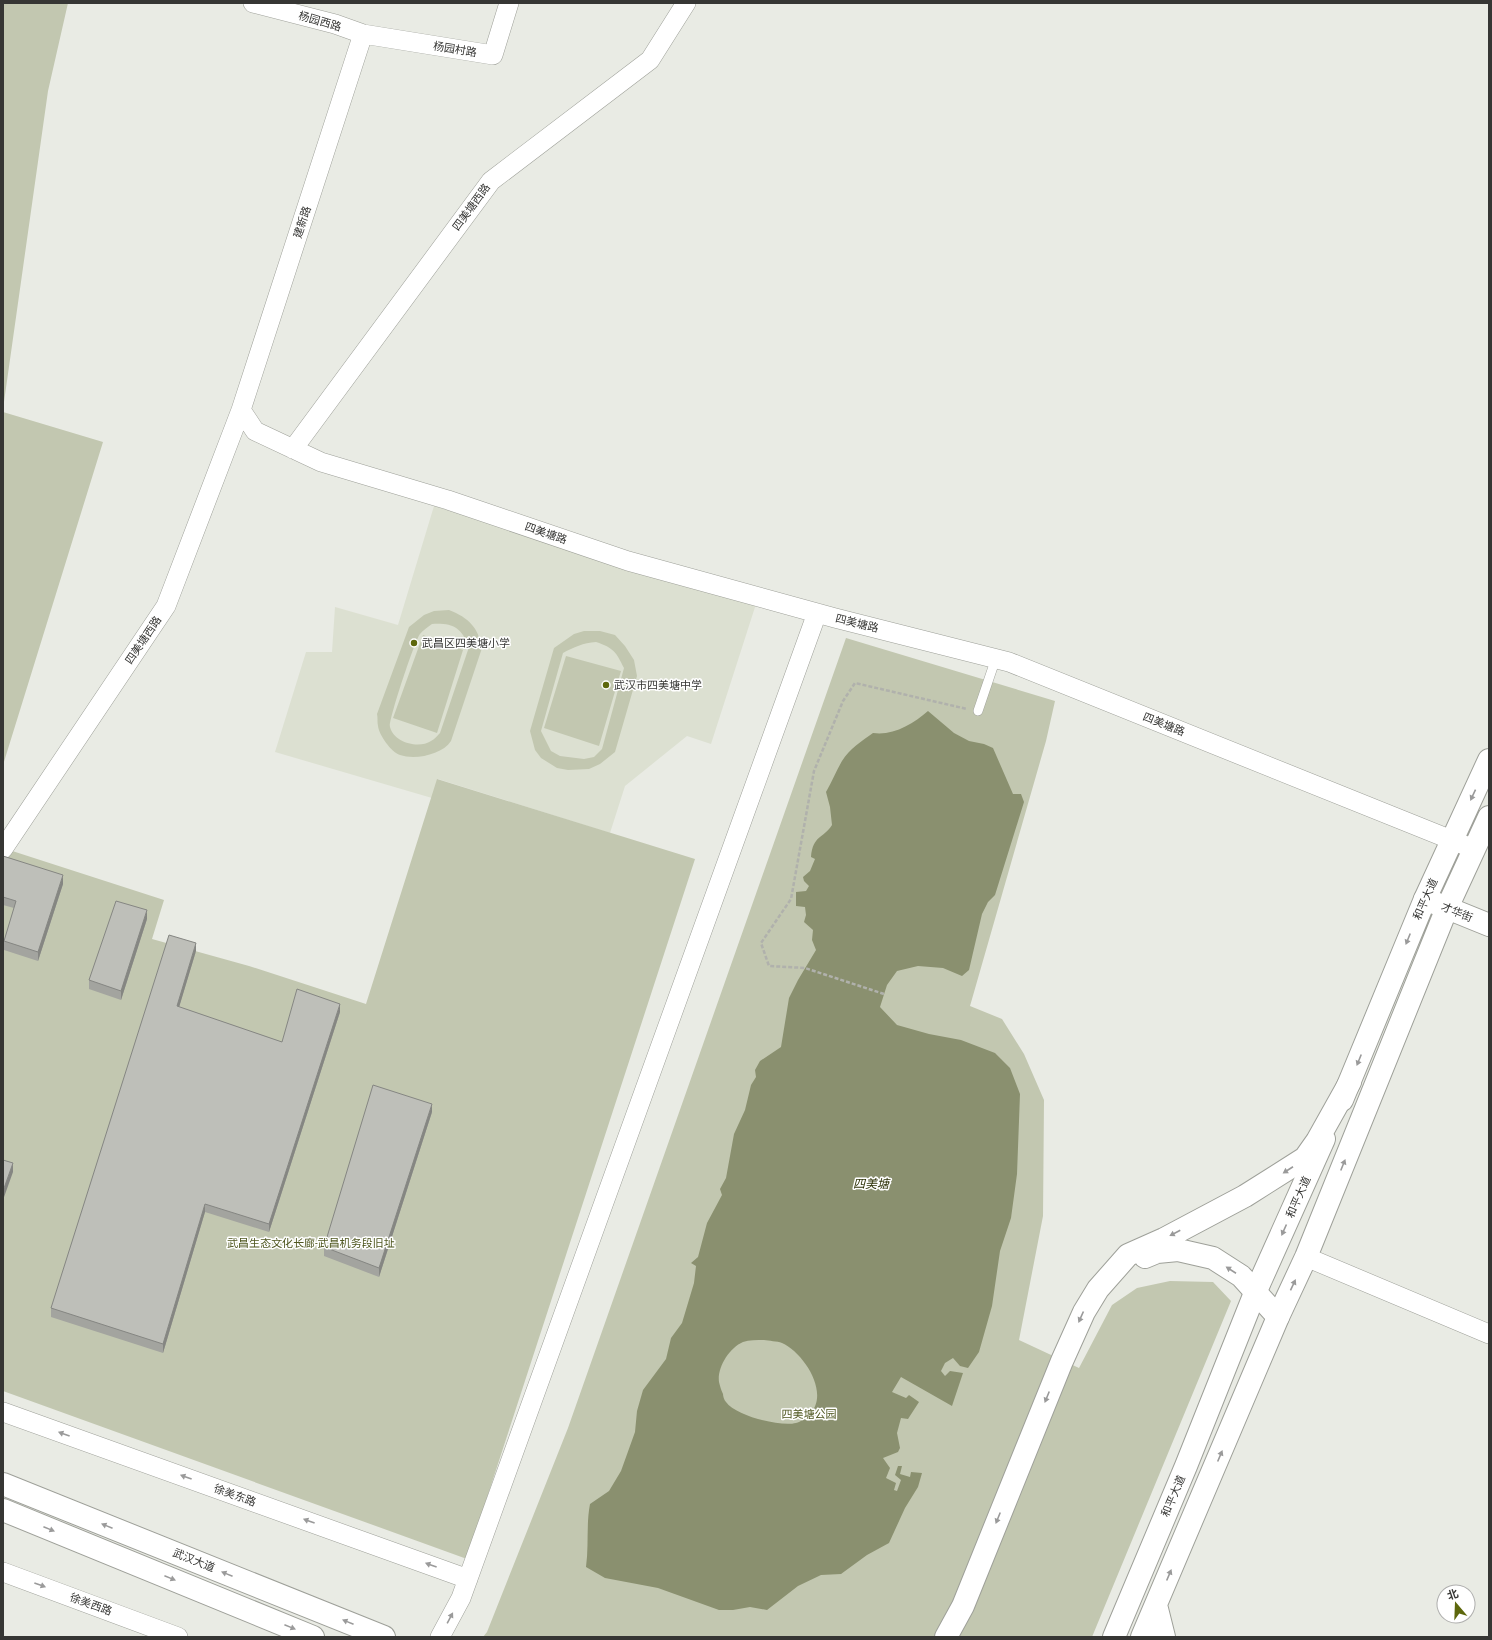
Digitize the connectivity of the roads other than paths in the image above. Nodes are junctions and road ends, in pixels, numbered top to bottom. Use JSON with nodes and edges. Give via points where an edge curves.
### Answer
{"nodes":[{"id":1,"x":253,"y":3,"type":"edge"},
{"id":2,"x":509,"y":3,"type":"edge"},
{"id":3,"x":686,"y":3,"type":"edge"},
{"id":4,"x":363,"y":34,"type":"junction"},
{"id":5,"x":241,"y":410,"type":"junction"},
{"id":6,"x":293,"y":449,"type":"junction"},
{"id":7,"x":817,"y":613,"type":"junction"},
{"id":8,"x":996,"y":658,"type":"junction"},
{"id":9,"x":978,"y":712,"type":"road end"},
{"id":10,"x":1489,"y":760,"type":"edge"},
{"id":11,"x":1489,"y":817,"type":"edge"},
{"id":12,"x":1452,"y":840,"type":"junction"},
{"id":13,"x":3,"y":849,"type":"edge"},
{"id":14,"x":1474,"y":850,"type":"junction"},
{"id":15,"x":1425,"y":899,"type":"junction"},
{"id":16,"x":1447,"y":908,"type":"junction"},
{"id":17,"x":1489,"y":925,"type":"edge"},
{"id":18,"x":1350,"y":1082,"type":"junction"},
{"id":19,"x":1306,"y":1257,"type":"junction"},
{"id":20,"x":1115,"y":1268,"type":"junction"},
{"id":21,"x":1255,"y":1293,"type":"junction"},
{"id":22,"x":1278,"y":1317,"type":"junction"},
{"id":23,"x":1489,"y":1334,"type":"edge"},
{"id":24,"x":3,"y":1412,"type":"edge"},
{"id":25,"x":3,"y":1484,"type":"edge"},
{"id":26,"x":3,"y":1510,"type":"edge"},
{"id":27,"x":3,"y":1572,"type":"edge"},
{"id":28,"x":468,"y":1578,"type":"junction"},
{"id":29,"x":1156,"y":1605,"type":"junction"},
{"id":30,"x":178,"y":1637,"type":"edge"},
{"id":31,"x":313,"y":1637,"type":"edge"},
{"id":32,"x":384,"y":1637,"type":"edge"},
{"id":33,"x":440,"y":1637,"type":"edge"},
{"id":34,"x":946,"y":1637,"type":"edge"},
{"id":35,"x":1114,"y":1637,"type":"edge"},
{"id":36,"x":1142,"y":1637,"type":"edge"},
{"id":37,"x":1164,"y":1637,"type":"edge"}],
"edges":[{"from":1,"to":4,"type":"street","name":"杨园西路","via":[[335,24]]},
{"from":2,"to":4,"type":"street","name":"杨园村路","via":[[493,55]]},
{"from":3,"to":6,"type":"street","name":"四美塘西路","via":[[650,60],[491,181]]},
{"from":4,"to":5,"type":"street","name":"建新路"},
{"from":5,"to":6,"type":"street","name":"四美塘路","via":[[255,432]]},
{"from":5,"to":13,"type":"street","name":"四美塘西路","via":[[166,606]]},
{"from":6,"to":7,"type":"street","name":"四美塘路","via":[[321,462],[448,500],[628,561]]},
{"from":7,"to":8,"type":"street","name":"四美塘路"},
{"from":7,"to":28,"type":"street"},
{"from":8,"to":9,"type":"lane"},
{"from":8,"to":12,"type":"street","name":"四美塘路"},
{"from":10,"to":12,"type":"main road","name":"和平大道","one_way":true},
{"from":11,"to":14,"type":"main road"},
{"from":12,"to":14,"type":"street","name":"四美塘路"},
{"from":12,"to":15,"type":"main road","name":"和平大道"},
{"from":14,"to":16,"type":"main road"},
{"from":15,"to":16,"type":"main road","name":"才华街"},
{"from":15,"to":18,"type":"main road","name":"和平大道","one_way":true},
{"from":16,"to":17,"type":"main road","name":"才华街"},
{"from":19,"to":16,"type":"main road","one_way":true},
{"from":18,"to":20,"type":"main road","one_way":true,"via":[[1305,1158],[1245,1196],[1128,1255]]},
{"from":18,"to":21,"type":"main road","name":"和平大道","one_way":true},
{"from":22,"to":19,"type":"main road","one_way":true},
{"from":19,"to":23,"type":"street"},
{"from":21,"to":20,"type":"main road","one_way":true,"via":[[1241,1276],[1213,1258],[1178,1250],[1157,1252]]},
{"from":20,"to":34,"type":"main road","one_way":true,"via":[[1084,1312],[963,1606]]},
{"from":21,"to":22,"type":"main road"},
{"from":21,"to":35,"type":"main road","name":"和平大道"},
{"from":29,"to":22,"type":"main road","one_way":true},
{"from":28,"to":24,"type":"street","name":"徐美东路","one_way":true},
{"from":32,"to":25,"type":"main road","name":"武汉大道","one_way":true},
{"from":26,"to":31,"type":"main road","one_way":true},
{"from":27,"to":30,"type":"street","name":"徐美西路","one_way":true},
{"from":33,"to":28,"type":"street","one_way":true},
{"from":29,"to":36,"type":"main road"},
{"from":29,"to":37,"type":"main road"}]}
